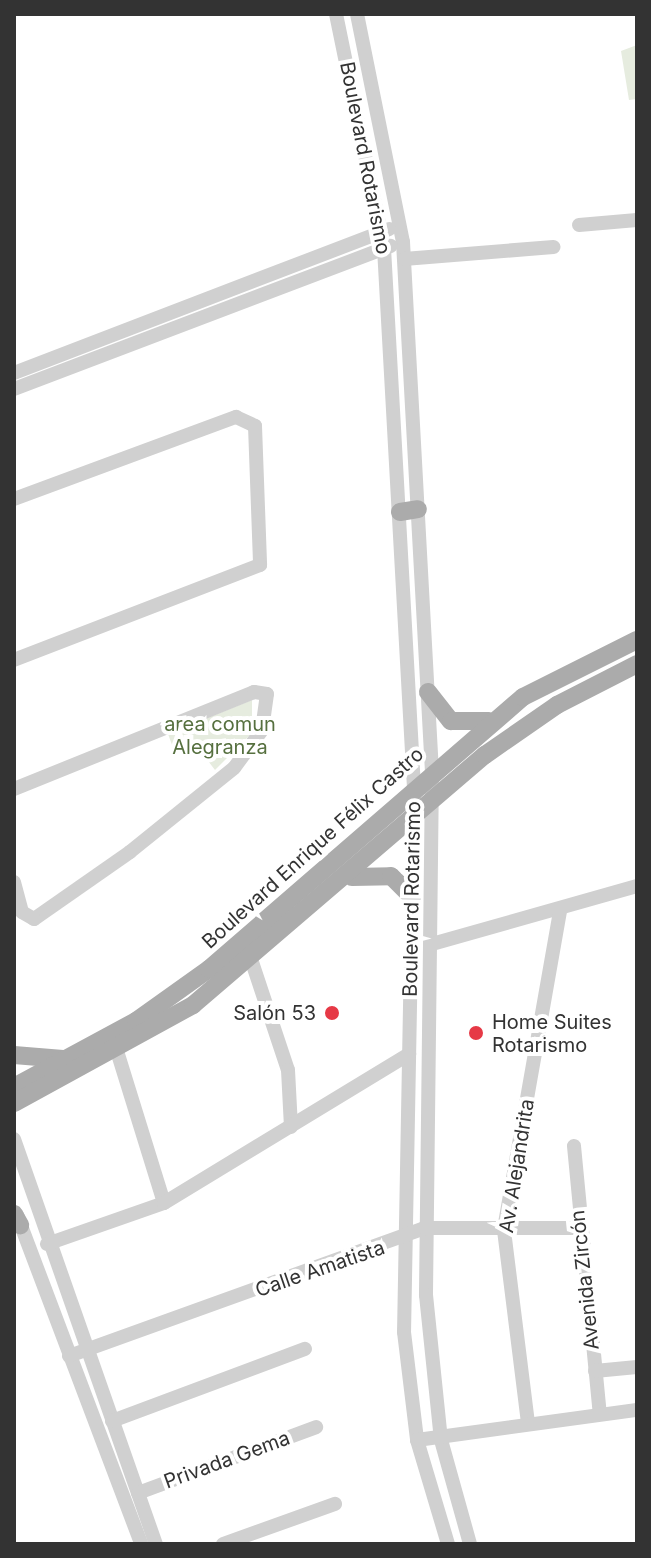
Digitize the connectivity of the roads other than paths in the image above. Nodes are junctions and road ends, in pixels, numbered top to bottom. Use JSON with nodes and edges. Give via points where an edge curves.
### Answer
{"nodes":[{"id":1,"x":336,"y":14,"type":"edge"},
{"id":2,"x":357,"y":14,"type":"edge"},
{"id":3,"x":637,"y":220,"type":"edge"},
{"id":4,"x":401,"y":224,"type":"junction"},
{"id":5,"x":579,"y":225,"type":"dead end"},
{"id":6,"x":382,"y":231,"type":"junction"},
{"id":7,"x":403,"y":242,"type":"junction"},
{"id":8,"x":554,"y":247,"type":"dead end"},
{"id":9,"x":384,"y":248,"type":"junction"},
{"id":10,"x":404,"y":259,"type":"junction"},
{"id":11,"x":14,"y":373,"type":"edge"},
{"id":12,"x":14,"y":389,"type":"edge"},
{"id":13,"x":14,"y":499,"type":"edge"},
{"id":14,"x":409,"y":510,"type":"junction"},
{"id":15,"x":637,"y":640,"type":"edge"},
{"id":16,"x":14,"y":660,"type":"edge"},
{"id":17,"x":637,"y":664,"type":"edge"},
{"id":18,"x":428,"y":692,"type":"junction"},
{"id":19,"x":492,"y":720,"type":"junction"},
{"id":20,"x":432,"y":772,"type":"junction"},
{"id":21,"x":414,"y":788,"type":"junction"},
{"id":22,"x":14,"y":789,"type":"edge"},
{"id":23,"x":432,"y":803,"type":"junction"},
{"id":24,"x":414,"y":821,"type":"junction"},
{"id":25,"x":350,"y":878,"type":"junction"},
{"id":26,"x":14,"y":882,"type":"edge"},
{"id":27,"x":637,"y":886,"type":"edge"},
{"id":28,"x":412,"y":897,"type":"junction"},
{"id":29,"x":560,"y":911,"type":"junction"},
{"id":30,"x":243,"y":943,"type":"junction"},
{"id":31,"x":432,"y":944,"type":"junction"},
{"id":32,"x":254,"y":960,"type":"junction"},
{"id":33,"x":117,"y":1051,"type":"junction"},
{"id":34,"x":409,"y":1054,"type":"junction"},
{"id":35,"x":14,"y":1055,"type":"edge"},
{"id":36,"x":70,"y":1058,"type":"junction"},
{"id":37,"x":14,"y":1087,"type":"edge"},
{"id":38,"x":14,"y":1103,"type":"edge"},
{"id":39,"x":291,"y":1127,"type":"junction"},
{"id":40,"x":14,"y":1139,"type":"edge"},
{"id":41,"x":574,"y":1146,"type":"dead end"},
{"id":42,"x":164,"y":1203,"type":"junction"},
{"id":43,"x":16,"y":1215,"type":"edge"},
{"id":44,"x":424,"y":1228,"type":"junction"},
{"id":45,"x":578,"y":1228,"type":"junction"},
{"id":46,"x":504,"y":1229,"type":"junction"},
{"id":47,"x":402,"y":1241,"type":"junction"},
{"id":48,"x":47,"y":1244,"type":"junction"},
{"id":49,"x":85,"y":1349,"type":"junction"},
{"id":50,"x":305,"y":1349,"type":"dead end"},
{"id":51,"x":69,"y":1356,"type":"junction"},
{"id":52,"x":637,"y":1367,"type":"edge"},
{"id":53,"x":595,"y":1371,"type":"junction"},
{"id":54,"x":637,"y":1410,"type":"edge"},
{"id":55,"x":600,"y":1414,"type":"junction"},
{"id":56,"x":112,"y":1421,"type":"junction"},
{"id":57,"x":528,"y":1423,"type":"junction"},
{"id":58,"x":316,"y":1427,"type":"dead end"},
{"id":59,"x":417,"y":1440,"type":"junction"},
{"id":60,"x":441,"y":1440,"type":"junction"},
{"id":61,"x":138,"y":1493,"type":"junction"},
{"id":62,"x":335,"y":1504,"type":"dead end"},
{"id":63,"x":141,"y":1544,"type":"edge"},
{"id":64,"x":156,"y":1544,"type":"edge"},
{"id":65,"x":223,"y":1544,"type":"edge"},
{"id":66,"x":448,"y":1544,"type":"edge"},
{"id":67,"x":470,"y":1544,"type":"edge"}],
"edges":[{"from":1,"to":6,"type":"street","name":"Boulevard Rotarismo"},
{"from":2,"to":4,"type":"street","name":"Boulevard Rotarismo"},
{"from":3,"to":5,"type":"street"},
{"from":4,"to":6,"type":"street"},
{"from":4,"to":7,"type":"street","name":"Boulevard Rotarismo"},
{"from":6,"to":9,"type":"street","name":"Boulevard Rotarismo"},
{"from":6,"to":11,"type":"street"},
{"from":7,"to":9,"type":"street"},
{"from":7,"to":10,"type":"street","name":"Boulevard Rotarismo"},
{"from":8,"to":10,"type":"street"},
{"from":9,"to":12,"type":"street"},
{"from":9,"to":14,"type":"street","name":"Boulevard Rotarismo"},
{"from":10,"to":14,"type":"street","name":"Boulevard Rotarismo"},
{"from":13,"to":16,"type":"street","via":[[236,417],[255,426],[260,565]]},
{"from":14,"to":18,"type":"street","name":"Boulevard Rotarismo"},
{"from":14,"to":21,"type":"street","name":"Boulevard Rotarismo"},
{"from":15,"to":19,"type":"main road","name":"Boulevard Enrique Félix Castro","via":[[551,678]]},
{"from":17,"to":23,"type":"main road","name":"Boulevard Enrique Félix Castro","via":[[526,725]]},
{"from":18,"to":19,"type":"main road","via":[[451,721]]},
{"from":18,"to":20,"type":"street","name":"Boulevard Rotarismo"},
{"from":19,"to":20,"type":"main road","name":"Boulevard Enrique Félix Castro"},
{"from":20,"to":21,"type":"main road","name":"Boulevard Enrique Félix Castro"},
{"from":20,"to":23,"type":"street","name":"Boulevard Rotarismo"},
{"from":21,"to":24,"type":"street","name":"Boulevard Rotarismo"},
{"from":21,"to":30,"type":"main road","name":"Boulevard Enrique Félix Castro"},
{"from":22,"to":26,"type":"street","via":[[254,692],[267,694],[262,730],[234,768],[118,862],[30,920]]},
{"from":23,"to":24,"type":"main road","name":"Boulevard Enrique Félix Castro"},
{"from":23,"to":31,"type":"street","name":"Boulevard Rotarismo"},
{"from":24,"to":25,"type":"main road","name":"Boulevard Enrique Félix Castro"},
{"from":24,"to":28,"type":"street","name":"Boulevard Rotarismo"},
{"from":25,"to":28,"type":"main road","via":[[382,872]]},
{"from":25,"to":32,"type":"main road","name":"Boulevard Enrique Félix Castro"},
{"from":27,"to":29,"type":"street"},
{"from":28,"to":34,"type":"street","name":"Boulevard Rotarismo"},
{"from":29,"to":31,"type":"street"},
{"from":29,"to":46,"type":"street","name":"Av. Alejandrita"},
{"from":30,"to":32,"type":"street"},
{"from":30,"to":36,"type":"main road","name":"Boulevard Enrique Félix Castro","via":[[167,1001]]},
{"from":31,"to":44,"type":"street","name":"Boulevard Rotarismo"},
{"from":32,"to":33,"type":"main road","name":"Boulevard Enrique Félix Castro"},
{"from":32,"to":39,"type":"street","via":[[288,1070]]},
{"from":33,"to":38,"type":"main road","name":"Boulevard Enrique Félix Castro"},
{"from":33,"to":42,"type":"street"},
{"from":34,"to":39,"type":"street"},
{"from":34,"to":47,"type":"street","name":"Boulevard Rotarismo"},
{"from":35,"to":36,"type":"main road"},
{"from":36,"to":37,"type":"main road","name":"Boulevard Enrique Félix Castro"},
{"from":39,"to":42,"type":"street"},
{"from":40,"to":48,"type":"street"},
{"from":41,"to":45,"type":"street","name":"Avenida Zircón"},
{"from":42,"to":48,"type":"street"},
{"from":43,"to":51,"type":"street"},
{"from":44,"to":46,"type":"street"},
{"from":44,"to":47,"type":"street","name":"Calle Amatista"},
{"from":44,"to":60,"type":"street","name":"Boulevard Rotarismo"},
{"from":45,"to":46,"type":"street"},
{"from":45,"to":53,"type":"street","name":"Avenida Zircón"},
{"from":46,"to":57,"type":"street","name":"Av. Alejandrita"},
{"from":47,"to":49,"type":"street","name":"Calle Amatista"},
{"from":47,"to":59,"type":"street","name":"Boulevard Rotarismo"},
{"from":48,"to":49,"type":"street"},
{"from":49,"to":51,"type":"street","name":"Calle Amatista"},
{"from":49,"to":56,"type":"street"},
{"from":50,"to":56,"type":"street"},
{"from":51,"to":63,"type":"street"},
{"from":52,"to":53,"type":"street"},
{"from":53,"to":55,"type":"street","name":"Avenida Zircón"},
{"from":54,"to":55,"type":"street"},
{"from":55,"to":57,"type":"street"},
{"from":56,"to":61,"type":"street"},
{"from":57,"to":60,"type":"street"},
{"from":58,"to":61,"type":"street","name":"Privada Gema"},
{"from":59,"to":60,"type":"street"},
{"from":59,"to":66,"type":"street","name":"Boulevard Rotarismo"},
{"from":60,"to":67,"type":"street","name":"Boulevard Rotarismo"},
{"from":61,"to":64,"type":"street"},
{"from":62,"to":65,"type":"street"}]}
